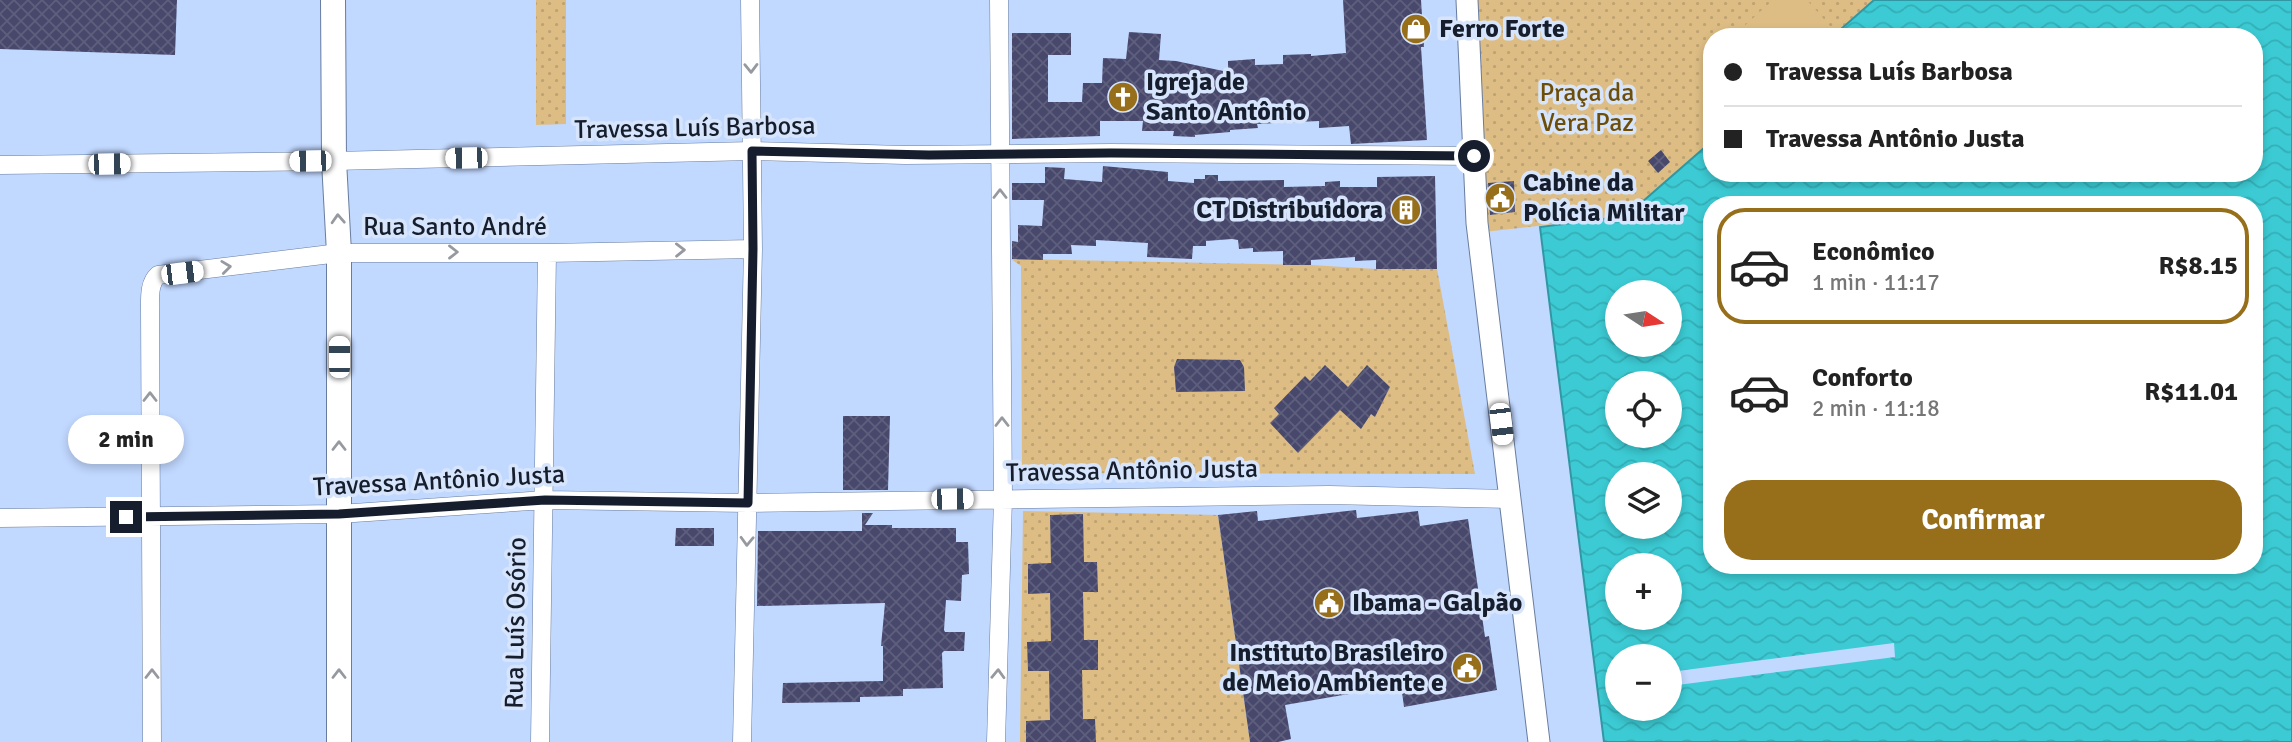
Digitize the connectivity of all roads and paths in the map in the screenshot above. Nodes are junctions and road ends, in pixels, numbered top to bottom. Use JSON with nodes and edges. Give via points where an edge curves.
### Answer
{"nodes":[{"id":1,"x":332,"y":0,"type":"edge"},
{"id":2,"x":750,"y":0,"type":"edge"},
{"id":3,"x":999,"y":0,"type":"edge"},
{"id":4,"x":1467,"y":0,"type":"edge"},
{"id":5,"x":752,"y":151,"type":"junction"},
{"id":6,"x":1000,"y":155,"type":"junction"},
{"id":7,"x":1474,"y":156,"type":"junction"},
{"id":8,"x":334,"y":161,"type":"junction"},
{"id":9,"x":0,"y":165,"type":"edge"},
{"id":10,"x":753,"y":249,"type":"junction"},
{"id":11,"x":340,"y":253,"type":"junction"},
{"id":12,"x":547,"y":253,"type":"junction"},
{"id":13,"x":1003,"y":498,"type":"junction"},
{"id":14,"x":1510,"y":499,"type":"junction"},
{"id":15,"x":545,"y":500,"type":"junction"},
{"id":16,"x":748,"y":503,"type":"junction"},
{"id":17,"x":339,"y":514,"type":"junction"},
{"id":18,"x":151,"y":517,"type":"junction"},
{"id":19,"x":0,"y":518,"type":"edge"},
{"id":20,"x":152,"y":742,"type":"edge"},
{"id":21,"x":339,"y":742,"type":"edge"},
{"id":22,"x":540,"y":742,"type":"edge"},
{"id":23,"x":742,"y":742,"type":"edge"},
{"id":24,"x":996,"y":742,"type":"edge"},
{"id":25,"x":1539,"y":742,"type":"edge"}],
"edges":[{"from":1,"to":8,"type":"main road"},
{"from":2,"to":5,"type":"street","one_way":true},
{"from":3,"to":6,"type":"street"},
{"from":4,"to":7,"type":"street"},
{"from":5,"to":6,"type":"street","name":"Travessa Luís Barbosa"},
{"from":5,"to":8,"type":"street","name":"Travessa Luís Barbosa"},
{"from":5,"to":10,"type":"street"},
{"from":6,"to":7,"type":"street","name":"Travessa Luís Barbosa"},
{"from":13,"to":6,"type":"street","one_way":true},
{"from":7,"to":14,"type":"street","via":[[1477,223]]},
{"from":8,"to":9,"type":"street","name":"Travessa Luís Barbosa"},
{"from":11,"to":8,"type":"main road","one_way":true},
{"from":12,"to":10,"type":"street","name":"Rua Santo André","one_way":true},
{"from":10,"to":16,"type":"street"},
{"from":11,"to":12,"type":"street","name":"Rua Santo André","one_way":true},
{"from":17,"to":11,"type":"main road","one_way":true},
{"from":18,"to":11,"type":"street","name":"Rua Santo André","one_way":true,"via":[[150,292],[154,279]]},
{"from":12,"to":15,"type":"street","name":"Rua Luís Osório"},
{"from":13,"to":14,"type":"street","name":"Travessa Antônio Justa","via":[[1329,495]]},
{"from":13,"to":16,"type":"street","name":"Travessa Antônio Justa"},
{"from":24,"to":13,"type":"street","one_way":true},
{"from":14,"to":25,"type":"street"},
{"from":15,"to":16,"type":"street","name":"Travessa Antônio Justa"},
{"from":15,"to":17,"type":"street","name":"Travessa Antônio Justa"},
{"from":15,"to":22,"type":"street","name":"Rua Luís Osório"},
{"from":16,"to":23,"type":"street","one_way":true},
{"from":17,"to":18,"type":"street","name":"Travessa Antônio Justa"},
{"from":21,"to":17,"type":"main road","one_way":true},
{"from":18,"to":19,"type":"street","name":"Travessa Antônio Justa"},
{"from":20,"to":18,"type":"street","one_way":true}]}
